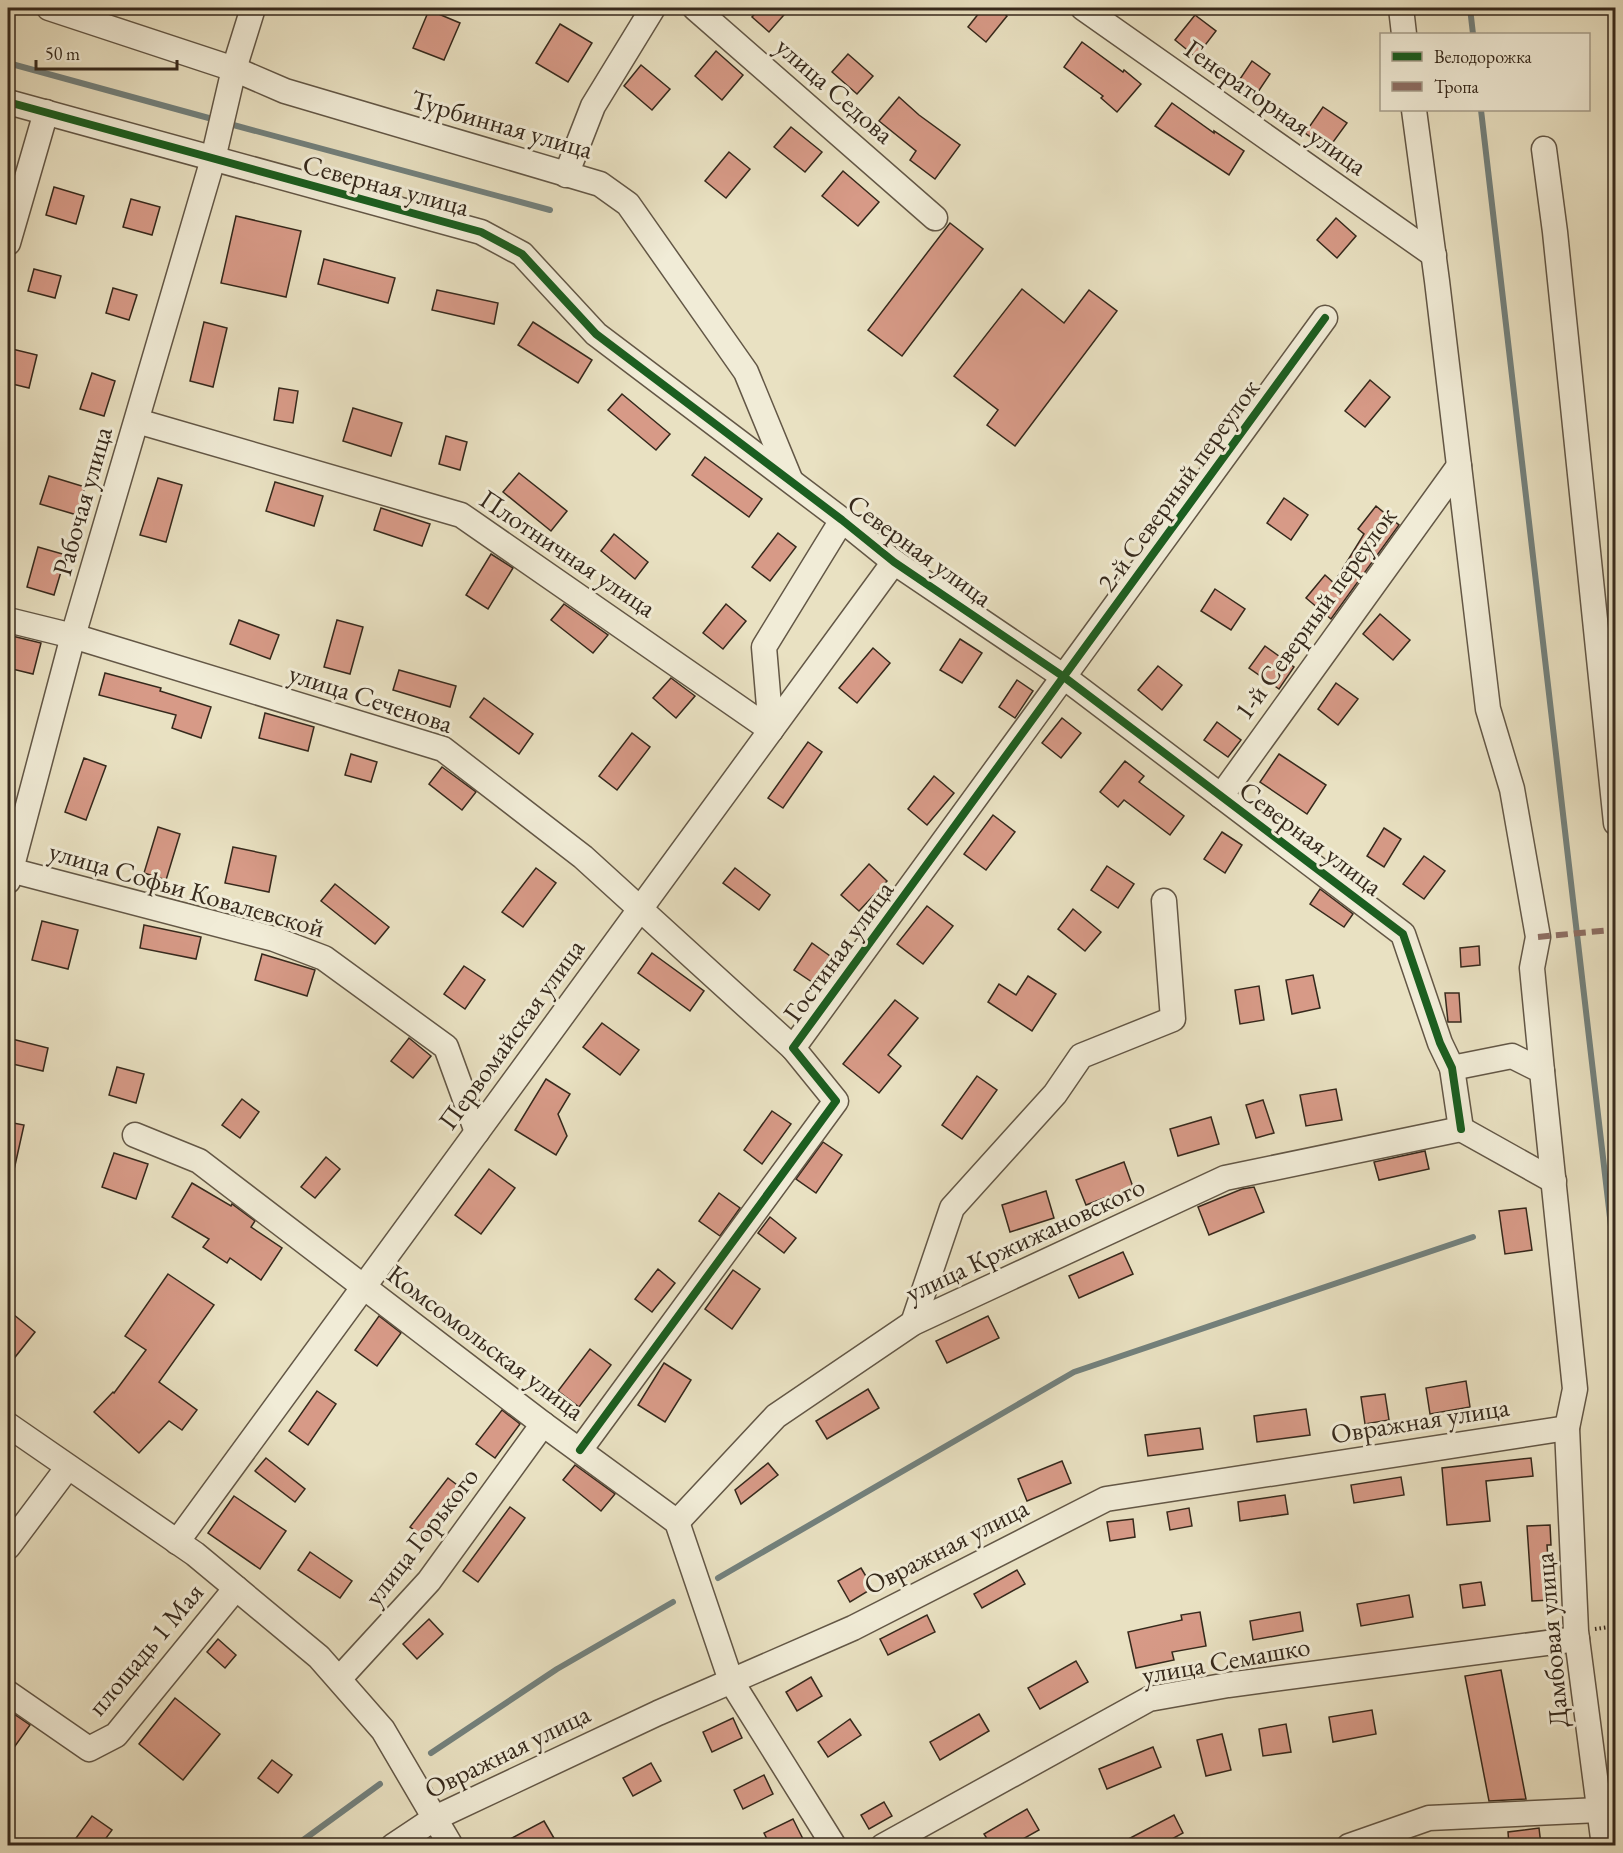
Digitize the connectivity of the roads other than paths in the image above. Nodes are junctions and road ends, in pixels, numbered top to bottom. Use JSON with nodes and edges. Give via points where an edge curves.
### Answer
{"nodes":[{"id":1,"x":49,"y":8,"type":"edge"},
{"id":2,"x":253,"y":8,"type":"edge"},
{"id":3,"x":653,"y":8,"type":"edge"},
{"id":4,"x":695,"y":8,"type":"edge"},
{"id":5,"x":1083,"y":8,"type":"edge"},
{"id":6,"x":1401,"y":8,"type":"edge"},
{"id":7,"x":1404,"y":33,"type":"edge"},
{"id":8,"x":234,"y":69,"type":"junction"},
{"id":9,"x":8,"y":102,"type":"edge"},
{"id":10,"x":1414,"y":111,"type":"edge"},
{"id":11,"x":46,"y":112,"type":"junction"},
{"id":12,"x":215,"y":149,"type":"junction"},
{"id":13,"x":1544,"y":149,"type":"dead end"},
{"id":14,"x":566,"y":175,"type":"junction"},
{"id":15,"x":935,"y":218,"type":"dead end"},
{"id":16,"x":8,"y":243,"type":"edge"},
{"id":17,"x":1434,"y":255,"type":"junction"},
{"id":18,"x":1325,"y":318,"type":"dead end"},
{"id":19,"x":137,"y":421,"type":"junction"},
{"id":20,"x":1459,"y":466,"type":"junction"},
{"id":21,"x":790,"y":481,"type":"junction"},
{"id":22,"x":842,"y":520,"type":"junction"},
{"id":23,"x":894,"y":562,"type":"junction"},
{"id":24,"x":8,"y":620,"type":"edge"},
{"id":25,"x":73,"y":636,"type":"junction"},
{"id":26,"x":1064,"y":677,"type":"junction"},
{"id":27,"x":771,"y":730,"type":"junction"},
{"id":28,"x":1221,"y":796,"type":"junction"},
{"id":29,"x":1616,"y":823,"type":"edge"},
{"id":30,"x":9,"y":875,"type":"edge"},
{"id":31,"x":1164,"y":901,"type":"dead end"},
{"id":32,"x":640,"y":909,"type":"junction"},
{"id":33,"x":793,"y":1048,"type":"junction"},
{"id":34,"x":1452,"y":1068,"type":"junction"},
{"id":35,"x":1542,"y":1071,"type":"junction"},
{"id":36,"x":1461,"y":1129,"type":"junction"},
{"id":37,"x":477,"y":1132,"type":"junction"},
{"id":38,"x":135,"y":1135,"type":"dead end"},
{"id":39,"x":1554,"y":1181,"type":"junction"},
{"id":40,"x":363,"y":1287,"type":"junction"},
{"id":41,"x":914,"y":1323,"type":"junction"},
{"id":42,"x":543,"y":1424,"type":"junction"},
{"id":43,"x":8,"y":1425,"type":"edge"},
{"id":44,"x":1567,"y":1428,"type":"junction"},
{"id":45,"x":580,"y":1450,"type":"junction"},
{"id":46,"x":68,"y":1467,"type":"junction"},
{"id":47,"x":677,"y":1521,"type":"junction"},
{"id":48,"x":177,"y":1542,"type":"junction"},
{"id":49,"x":8,"y":1547,"type":"edge"},
{"id":50,"x":236,"y":1588,"type":"junction"},
{"id":51,"x":1577,"y":1640,"type":"junction"},
{"id":52,"x":339,"y":1679,"type":"junction"},
{"id":53,"x":731,"y":1681,"type":"junction"},
{"id":54,"x":8,"y":1693,"type":"edge"},
{"id":55,"x":1599,"y":1810,"type":"junction"},
{"id":56,"x":435,"y":1818,"type":"junction"},
{"id":57,"x":393,"y":1845,"type":"edge"},
{"id":58,"x":451,"y":1845,"type":"edge"},
{"id":59,"x":834,"y":1845,"type":"edge"},
{"id":60,"x":883,"y":1845,"type":"edge"},
{"id":61,"x":1349,"y":1845,"type":"edge"},
{"id":62,"x":1604,"y":1845,"type":"edge"}],
"edges":[{"from":1,"to":8,"type":"street","name":"Турбинная улица"},
{"from":2,"to":8,"type":"street","name":"Рабочая улица"},
{"from":3,"to":14,"type":"street","via":[[593,106]]},
{"from":4,"to":15,"type":"street","name":"улица Седова"},
{"from":5,"to":17,"type":"street","name":"Генераторная улица"},
{"from":6,"to":7,"type":"street"},
{"from":8,"to":12,"type":"street","name":"Рабочая улица"},
{"from":8,"to":14,"type":"street","name":"Турбинная улица","via":[[285,91]]},
{"from":9,"to":11,"type":"street","name":"Северная улица"},
{"from":10,"to":17,"type":"street","name":"Дамбовая улица"},
{"from":11,"to":12,"type":"street","name":"Северная улица"},
{"from":11,"to":16,"type":"street"},
{"from":12,"to":19,"type":"street","name":"Рабочая улица"},
{"from":12,"to":21,"type":"street","name":"Северная улица","via":[[481,232],[522,254],[596,334]]},
{"from":13,"to":29,"type":"street"},
{"from":14,"to":21,"type":"street","name":"Турбинная улица","via":[[600,184],[628,204],[746,372]]},
{"from":17,"to":20,"type":"street","name":"Дамбовая улица"},
{"from":18,"to":26,"type":"street","name":"2-й Северный переулок"},
{"from":19,"to":25,"type":"street","name":"Рабочая улица"},
{"from":19,"to":27,"type":"street","name":"Плотничная улица","via":[[461,515]]},
{"from":20,"to":28,"type":"street","name":"1-й Северный переулок"},
{"from":20,"to":35,"type":"street","name":"Дамбовая улица","via":[[1488,709],[1512,789],[1538,938],[1532,968]]},
{"from":21,"to":22,"type":"street","name":"Северная улица"},
{"from":22,"to":23,"type":"street","name":"Северная улица"},
{"from":22,"to":27,"type":"street","via":[[764,647]]},
{"from":23,"to":26,"type":"street","name":"Северная улица"},
{"from":23,"to":27,"type":"street","name":"Первомайская улица"},
{"from":24,"to":25,"type":"street","name":"улица Сеченова"},
{"from":25,"to":30,"type":"street","name":"Рабочая улица"},
{"from":25,"to":32,"type":"street","name":"улица Сеченова","via":[[443,749],[583,857]]},
{"from":26,"to":28,"type":"street","name":"Северная улица"},
{"from":26,"to":33,"type":"street","name":"Гостиная улица"},
{"from":27,"to":32,"type":"street","name":"Первомайская улица"},
{"from":28,"to":34,"type":"street","name":"Северная улица","via":[[1403,934]]},
{"from":30,"to":37,"type":"street","name":"улица Софьи Ковалевской","via":[[274,939],[324,958],[446,1047]]},
{"from":31,"to":41,"type":"street","via":[[1173,1018],[1081,1056],[1055,1094],[952,1208]]},
{"from":32,"to":33,"type":"street","name":"улица Сеченова"},
{"from":32,"to":37,"type":"street","name":"Первомайская улица"},
{"from":33,"to":45,"type":"street","name":"Гостиная улица","via":[[836,1101]]},
{"from":34,"to":35,"type":"street","via":[[1512,1056]]},
{"from":34,"to":36,"type":"street","name":"Северная улица"},
{"from":35,"to":39,"type":"street","name":"Дамбовая улица"},
{"from":36,"to":39,"type":"street"},
{"from":36,"to":41,"type":"street","name":"улица Кржижановского","via":[[1225,1178]]},
{"from":37,"to":40,"type":"street","name":"Первомайская улица"},
{"from":38,"to":40,"type":"street","name":"Комсомольская улица","via":[[199,1161]]},
{"from":39,"to":44,"type":"street","name":"Дамбовая улица","via":[[1575,1389]]},
{"from":40,"to":42,"type":"street","name":"Комсомольская улица"},
{"from":40,"to":48,"type":"street","name":"Первомайская улица"},
{"from":41,"to":47,"type":"street","name":"улица Кржижановского","via":[[776,1416]]},
{"from":42,"to":45,"type":"street","name":"Комсомольская улица"},
{"from":42,"to":52,"type":"street","name":"улица Горького","via":[[429,1581]]},
{"from":43,"to":46,"type":"street"},
{"from":44,"to":51,"type":"street","name":"Дамбовая улица"},
{"from":44,"to":53,"type":"street","name":"Овражная улица","via":[[1106,1498],[853,1628]]},
{"from":45,"to":47,"type":"street","name":"Комсомольская улица"},
{"from":46,"to":48,"type":"street"},
{"from":46,"to":49,"type":"street"},
{"from":47,"to":53,"type":"street"},
{"from":48,"to":50,"type":"street"},
{"from":50,"to":52,"type":"street","via":[[319,1657]]},
{"from":50,"to":54,"type":"street","name":"площадь 1 Мая","via":[[116,1735],[89,1749]]},
{"from":51,"to":55,"type":"street","name":"Дамбовая улица"},
{"from":51,"to":60,"type":"street","name":"улица Семашко","via":[[1149,1699]]},
{"from":52,"to":56,"type":"street","via":[[383,1730]]},
{"from":53,"to":56,"type":"street","name":"Овражная улица"},
{"from":53,"to":59,"type":"street"},
{"from":55,"to":61,"type":"street","via":[[1429,1818]]},
{"from":55,"to":62,"type":"street","name":"Дамбовая улица"},
{"from":56,"to":57,"type":"street","name":"Овражная улица"},
{"from":56,"to":58,"type":"street"}]}
